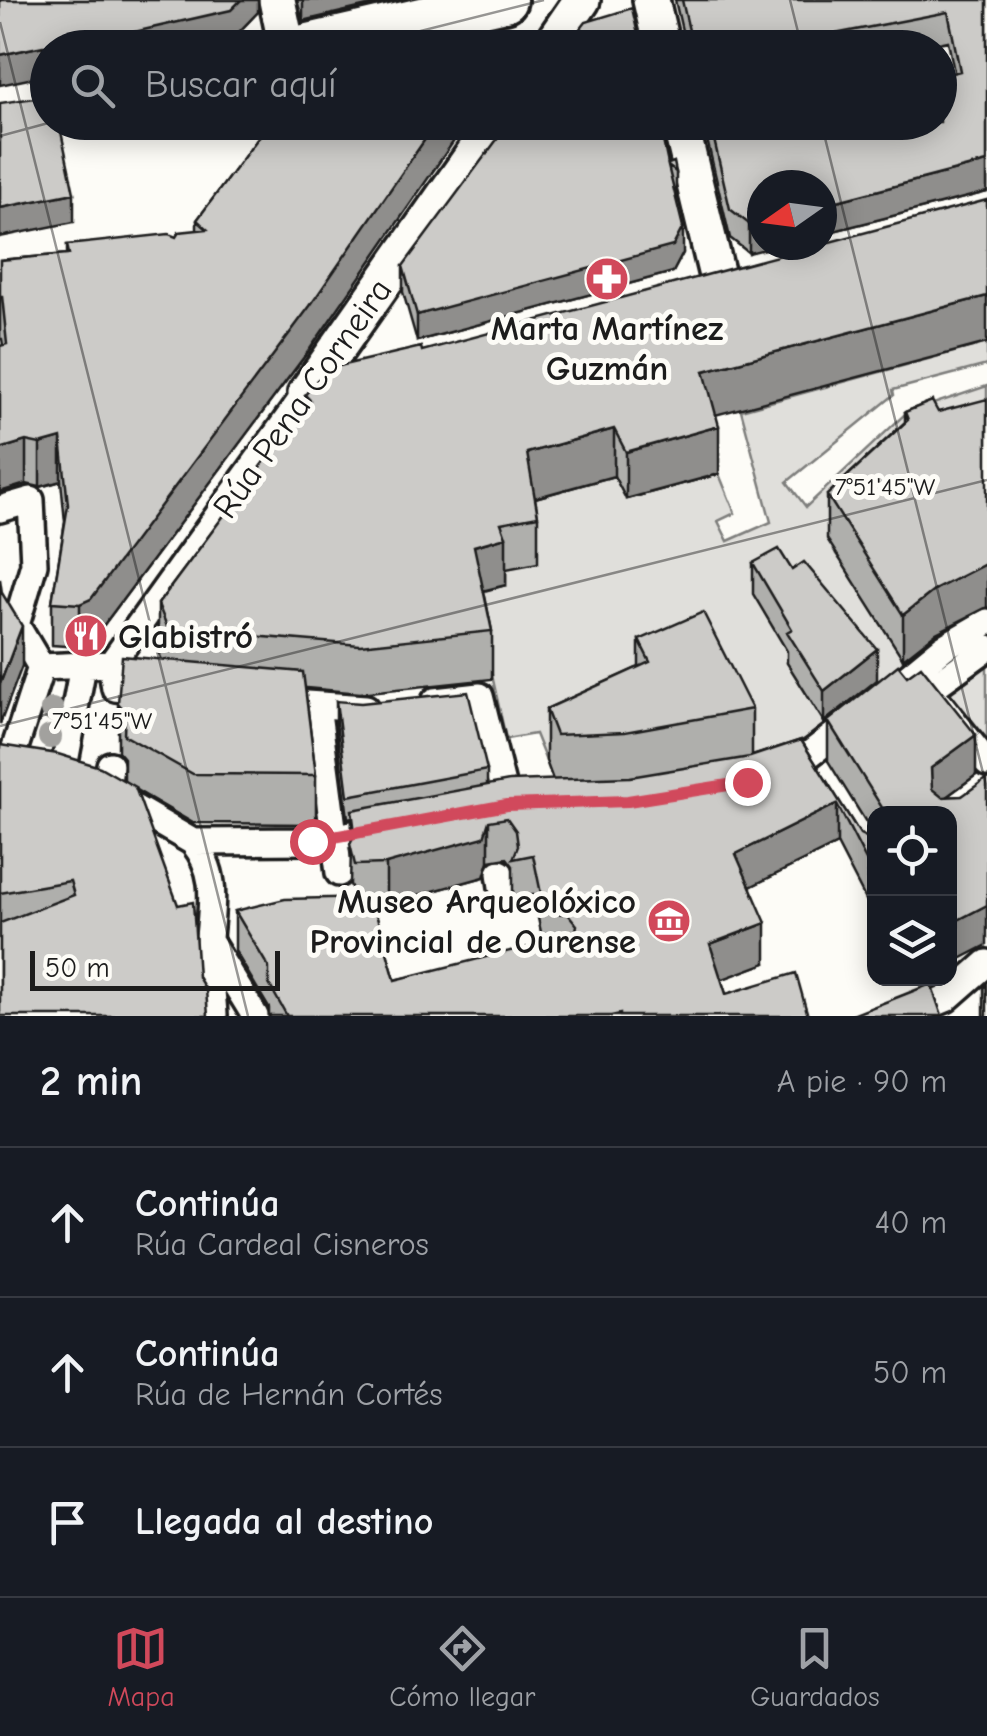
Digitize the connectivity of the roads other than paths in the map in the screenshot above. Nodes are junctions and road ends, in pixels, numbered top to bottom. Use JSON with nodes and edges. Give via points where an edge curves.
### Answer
{"nodes":[{"id":1,"x":277,"y":0,"type":"edge"},
{"id":2,"x":505,"y":0,"type":"edge"},
{"id":3,"x":582,"y":0,"type":"edge"},
{"id":4,"x":651,"y":0,"type":"edge"},
{"id":5,"x":283,"y":30,"type":"edge"},
{"id":6,"x":374,"y":30,"type":"edge"},
{"id":7,"x":561,"y":30,"type":"edge"},
{"id":8,"x":658,"y":30,"type":"edge"},
{"id":9,"x":483,"y":140,"type":"edge"},
{"id":10,"x":684,"y":140,"type":"edge"},
{"id":11,"x":757,"y":274,"type":"edge"},
{"id":12,"x":719,"y":284,"type":"junction"},
{"id":13,"x":682,"y":294,"type":"edge"},
{"id":14,"x":362,"y":378,"type":"edge"},
{"id":15,"x":306,"y":393,"type":"junction"},
{"id":16,"x":0,"y":509,"type":"edge"},
{"id":17,"x":8,"y":616,"type":"edge"},
{"id":18,"x":987,"y":622,"type":"edge"},
{"id":19,"x":987,"y":648,"type":"edge"},
{"id":20,"x":38,"y":662,"type":"junction"},
{"id":21,"x":82,"y":666,"type":"junction"},
{"id":22,"x":113,"y":682,"type":"junction"},
{"id":23,"x":172,"y":696,"type":"edge"},
{"id":24,"x":245,"y":700,"type":"edge"},
{"id":25,"x":318,"y":705,"type":"junction"},
{"id":26,"x":987,"y":762,"type":"edge"},
{"id":27,"x":110,"y":765,"type":"dead end"},
{"id":28,"x":28,"y":772,"type":"edge"},
{"id":29,"x":762,"y":775,"type":"edge"},
{"id":30,"x":107,"y":792,"type":"junction"},
{"id":31,"x":541,"y":803,"type":"edge"},
{"id":32,"x":413,"y":823,"type":"edge"},
{"id":33,"x":331,"y":838,"type":"junction"},
{"id":34,"x":194,"y":842,"type":"junction"},
{"id":35,"x":339,"y":872,"type":"dead end"},
{"id":36,"x":218,"y":938,"type":"junction"},
{"id":37,"x":987,"y":964,"type":"edge"},
{"id":38,"x":214,"y":1016,"type":"edge"},
{"id":39,"x":255,"y":1016,"type":"edge"},
{"id":40,"x":904,"y":1016,"type":"edge"}],
"edges":[{"from":1,"to":5,"type":"street"},
{"from":2,"to":6,"type":"street"},
{"from":3,"to":7,"type":"street"},
{"from":4,"to":8,"type":"street"},
{"from":9,"to":15,"type":"street","name":"Rúa Pena Corneira"},
{"from":10,"to":12,"type":"street"},
{"from":11,"to":12,"type":"street"},
{"from":12,"to":13,"type":"street"},
{"from":14,"to":15,"type":"street"},
{"from":15,"to":22,"type":"street","name":"Rúa Pena Corneira"},
{"from":16,"to":17,"type":"street","via":[[32,500],[34,564]]},
{"from":17,"to":20,"type":"street"},
{"from":18,"to":29,"type":"street","via":[[944,647],[811,764]]},
{"from":19,"to":26,"type":"street","via":[[929,690]]},
{"from":20,"to":21,"type":"street"},
{"from":20,"to":28,"type":"street"},
{"from":21,"to":22,"type":"street"},
{"from":21,"to":28,"type":"street"},
{"from":22,"to":23,"type":"street"},
{"from":24,"to":25,"type":"street"},
{"from":25,"to":31,"type":"street","via":[[360,709],[480,696],[496,807]]},
{"from":25,"to":33,"type":"street"},
{"from":27,"to":30,"type":"street"},
{"from":28,"to":30,"type":"street"},
{"from":30,"to":34,"type":"street"},
{"from":32,"to":33,"type":"street"},
{"from":33,"to":34,"type":"street"},
{"from":33,"to":35,"type":"street"},
{"from":34,"to":36,"type":"street","via":[[216,893]]},
{"from":36,"to":38,"type":"street"},
{"from":36,"to":39,"type":"street"},
{"from":37,"to":40,"type":"street","via":[[946,999]]}]}
